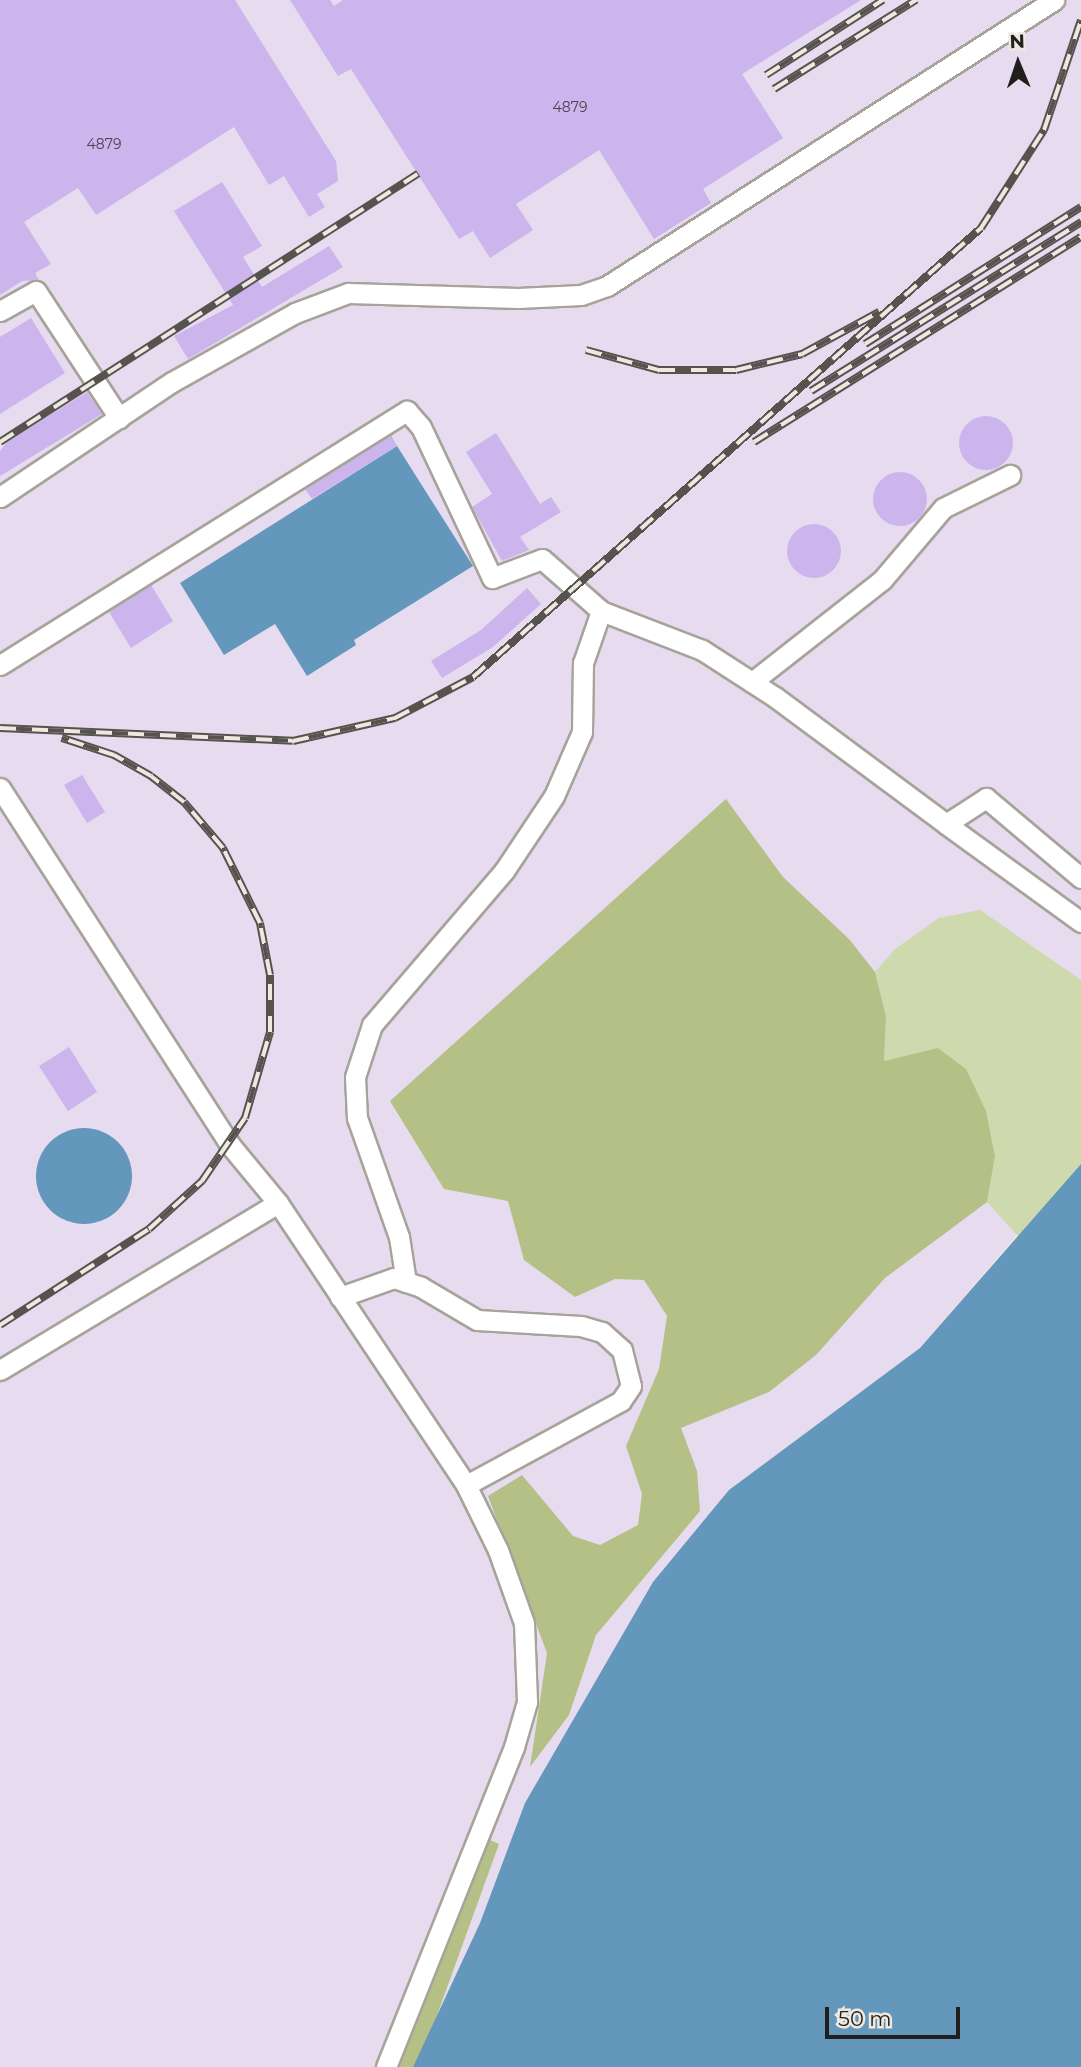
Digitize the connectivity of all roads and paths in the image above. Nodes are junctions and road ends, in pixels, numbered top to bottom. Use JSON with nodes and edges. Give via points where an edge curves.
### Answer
{"nodes":[{"id":1,"x":1054,"y":0,"type":"edge"},
{"id":2,"x":0,"y":311,"type":"edge"},
{"id":3,"x":119,"y":418,"type":"junction"},
{"id":4,"x":1010,"y":475,"type":"dead end"},
{"id":5,"x":0,"y":497,"type":"edge"},
{"id":6,"x":601,"y":611,"type":"junction"},
{"id":7,"x":0,"y":665,"type":"edge"},
{"id":8,"x":752,"y":682,"type":"junction"},
{"id":9,"x":0,"y":788,"type":"edge"},
{"id":10,"x":946,"y":824,"type":"junction"},
{"id":11,"x":1081,"y":878,"type":"edge"},
{"id":12,"x":1081,"y":922,"type":"edge"},
{"id":13,"x":278,"y":1203,"type":"junction"},
{"id":14,"x":406,"y":1282,"type":"junction"},
{"id":15,"x":340,"y":1297,"type":"junction"},
{"id":16,"x":0,"y":1370,"type":"edge"},
{"id":17,"x":466,"y":1485,"type":"junction"},
{"id":18,"x":386,"y":2067,"type":"edge"}],
"edges":[{"from":1,"to":3,"type":"lane","via":[[607,285],[581,295],[518,298],[348,293],[295,313]]},
{"from":2,"to":3,"type":"lane","via":[[36,291]]},
{"from":3,"to":5,"type":"lane"},
{"from":4,"to":8,"type":"lane","via":[[943,508],[882,580]]},
{"from":6,"to":7,"type":"lane","via":[[542,559],[492,578],[421,427],[407,411]]},
{"from":6,"to":8,"type":"lane","via":[[702,650]]},
{"from":6,"to":14,"type":"lane","via":[[583,663],[582,732],[554,796],[504,871],[372,1026],[355,1077],[356,1118],[399,1237]]},
{"from":8,"to":10,"type":"lane"},
{"from":9,"to":13,"type":"lane","via":[[230,1145]]},
{"from":10,"to":11,"type":"lane","via":[[986,799]]},
{"from":10,"to":12,"type":"lane"},
{"from":13,"to":15,"type":"lane"},
{"from":13,"to":16,"type":"lane"},
{"from":14,"to":15,"type":"lane","via":[[394,1278],[370,1283]]},
{"from":14,"to":17,"type":"lane","via":[[477,1320],[602,1332],[622,1350],[629,1366],[631,1386],[621,1401]]},
{"from":15,"to":17,"type":"lane"},
{"from":17,"to":18,"type":"lane","via":[[498,1550],[524,1623],[527,1702],[421,1989]]}]}
